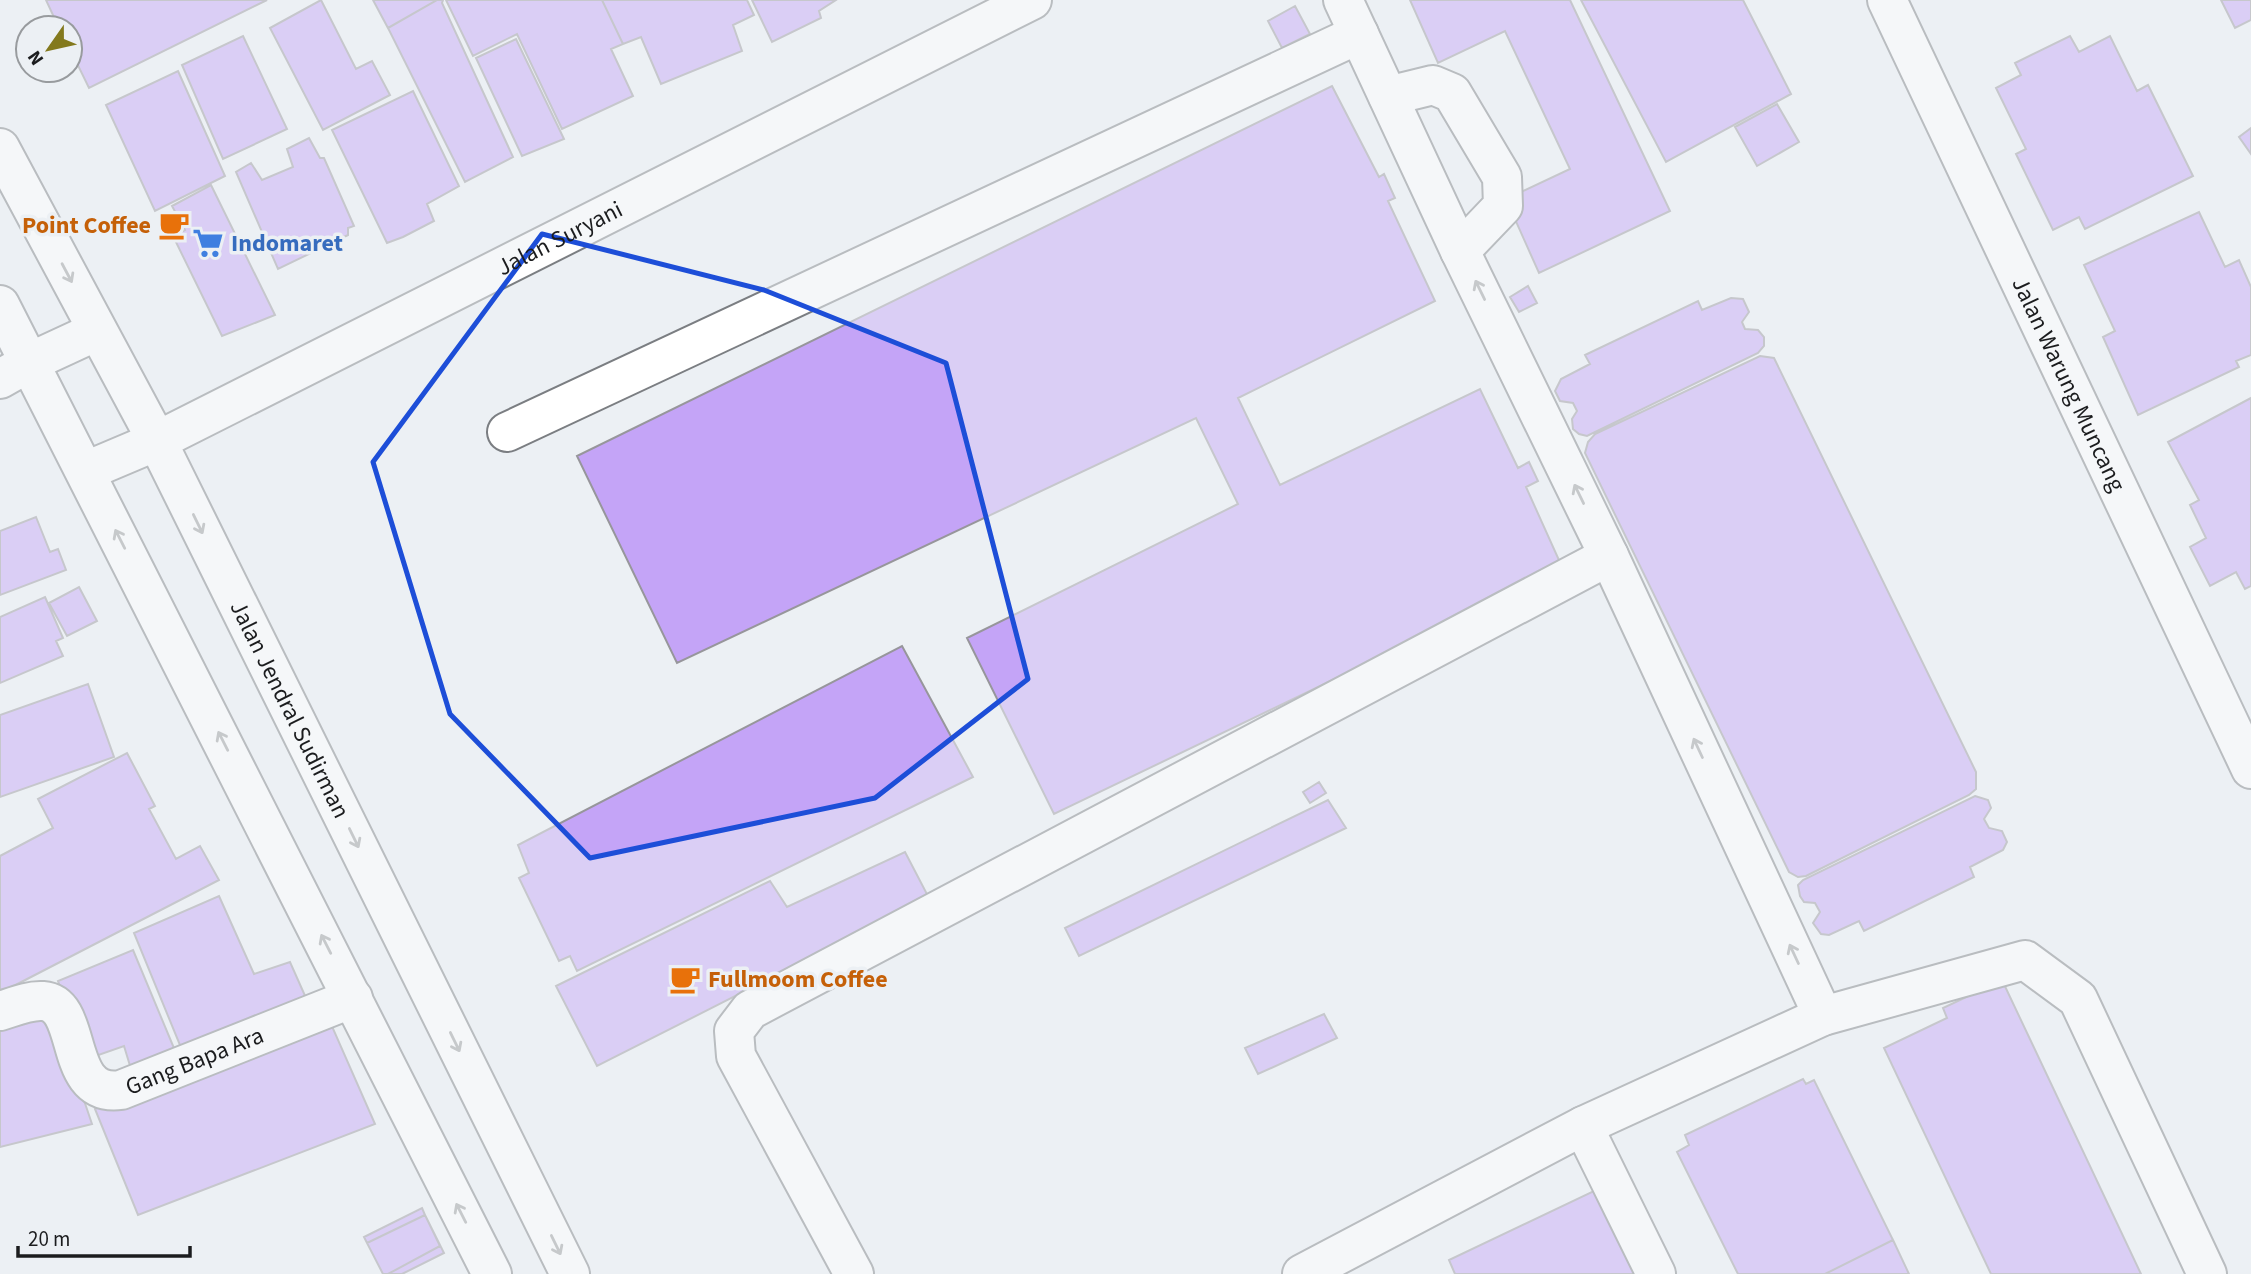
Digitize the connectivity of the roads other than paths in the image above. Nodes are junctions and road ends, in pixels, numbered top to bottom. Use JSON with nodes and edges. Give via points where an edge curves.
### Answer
{"nodes":[{"id":1,"x":1032,"y":0,"type":"edge"},
{"id":2,"x":1887,"y":0,"type":"edge"},
{"id":3,"x":1351,"y":17,"type":"edge"},
{"id":4,"x":1388,"y":96,"type":"junction"},
{"id":5,"x":0,"y":148,"type":"edge"},
{"id":6,"x":1461,"y":250,"type":"junction"},
{"id":7,"x":0,"y":305,"type":"edge"},
{"id":8,"x":97,"y":331,"type":"junction"},
{"id":9,"x":15,"y":371,"type":"edge"},
{"id":10,"x":507,"y":432,"type":"dead end"},
{"id":11,"x":157,"y":441,"type":"junction"},
{"id":12,"x":86,"y":471,"type":"junction"},
{"id":13,"x":1609,"y":556,"type":"junction"},
{"id":14,"x":2251,"y":769,"type":"edge"},
{"id":15,"x":353,"y":998,"type":"junction"},
{"id":16,"x":0,"y":1011,"type":"edge"},
{"id":17,"x":1822,"y":1016,"type":"junction"},
{"id":18,"x":1583,"y":1126,"type":"junction"},
{"id":19,"x":492,"y":1274,"type":"edge"},
{"id":20,"x":570,"y":1274,"type":"edge"},
{"id":21,"x":854,"y":1274,"type":"edge"},
{"id":22,"x":1302,"y":1274,"type":"edge"},
{"id":23,"x":1656,"y":1274,"type":"edge"},
{"id":24,"x":2207,"y":1274,"type":"edge"}],
"edges":[{"from":1,"to":11,"type":"main road","name":"Jalan Suryani"},
{"from":2,"to":14,"type":"main road","name":"Jalan Warung Muncang"},
{"from":3,"to":4,"type":"main road"},
{"from":3,"to":10,"type":"main road"},
{"from":4,"to":6,"type":"main road"},
{"from":4,"to":6,"type":"main road","via":[[1433,85],[1452,93],[1502,177],[1503,206]]},
{"from":5,"to":8,"type":"main road","name":"Jalan Jendral Sudirman","one_way":true},
{"from":13,"to":6,"type":"main road","one_way":true},
{"from":7,"to":9,"type":"main road"},
{"from":8,"to":9,"type":"main road"},
{"from":8,"to":11,"type":"main road","name":"Jalan Jendral Sudirman"},
{"from":9,"to":12,"type":"main road"},
{"from":11,"to":12,"type":"main road","name":"Jalan Suryani"},
{"from":11,"to":20,"type":"main road","name":"Jalan Jendral Sudirman","one_way":true},
{"from":15,"to":12,"type":"main road","one_way":true},
{"from":17,"to":13,"type":"main road","one_way":true},
{"from":13,"to":21,"type":"main road","via":[[750,1010],[734,1031],[736,1056]]},
{"from":15,"to":16,"type":"main road","name":"Gang Bapa Ara","via":[[110,1092],[86,1078],[58,1007],[45,1001]]},
{"from":19,"to":15,"type":"main road","one_way":true},
{"from":17,"to":18,"type":"main road"},
{"from":17,"to":24,"type":"main road","via":[[2025,960],[2078,999]]},
{"from":18,"to":22,"type":"main road"},
{"from":18,"to":23,"type":"main road"}]}
